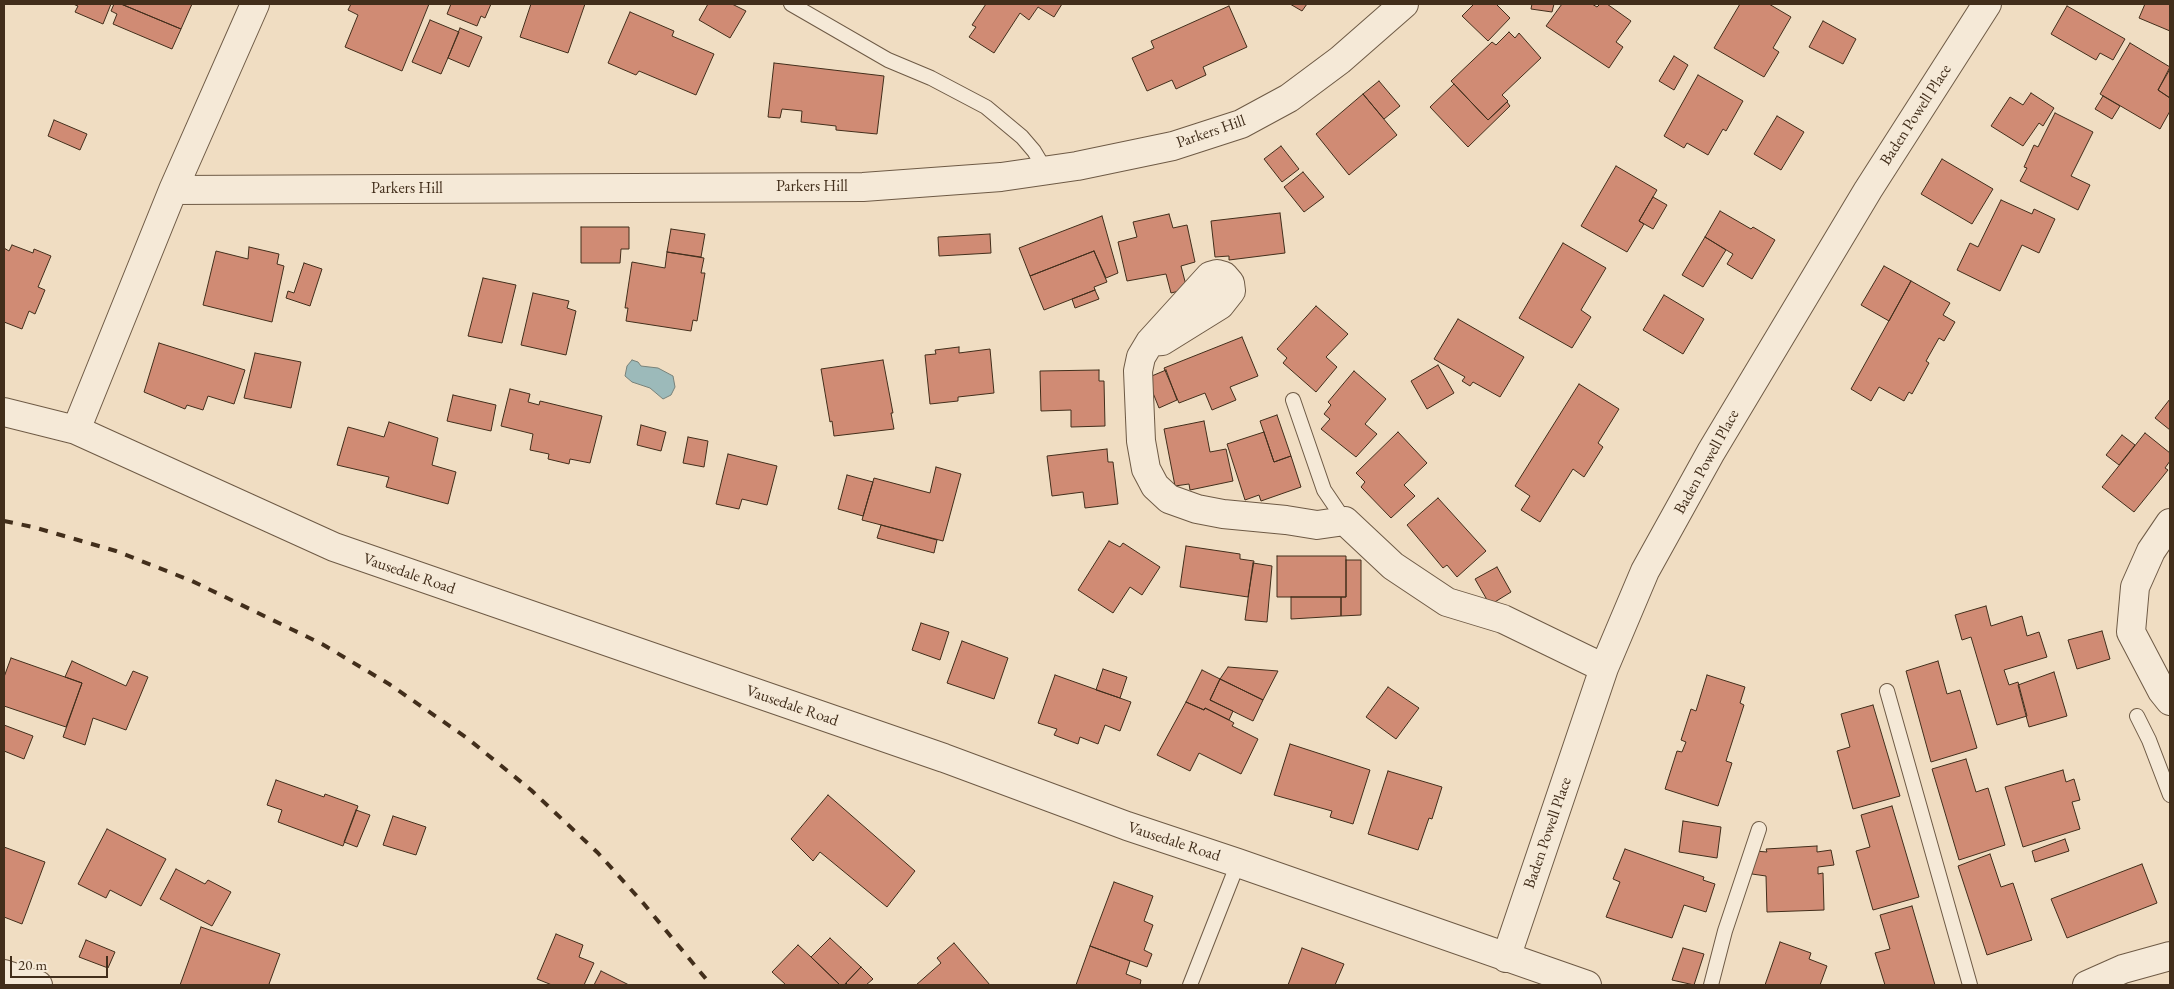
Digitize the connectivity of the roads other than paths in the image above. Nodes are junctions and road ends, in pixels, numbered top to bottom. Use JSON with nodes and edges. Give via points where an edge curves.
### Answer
{"nodes":[{"id":1,"x":255,"y":4,"type":"edge"},
{"id":2,"x":790,"y":4,"type":"edge"},
{"id":3,"x":1404,"y":4,"type":"edge"},
{"id":4,"x":1987,"y":4,"type":"edge"},
{"id":5,"x":1046,"y":171,"type":"junction"},
{"id":6,"x":174,"y":190,"type":"junction"},
{"id":7,"x":1150,"y":342,"type":"dead end"},
{"id":8,"x":1294,"y":400,"type":"dead end"},
{"id":9,"x":4,"y":412,"type":"edge"},
{"id":10,"x":76,"y":430,"type":"junction"},
{"id":11,"x":1345,"y":522,"type":"junction"},
{"id":12,"x":2170,"y":523,"type":"edge"},
{"id":13,"x":1604,"y":668,"type":"junction"},
{"id":14,"x":1887,"y":691,"type":"dead end"},
{"id":15,"x":2170,"y":701,"type":"edge"},
{"id":16,"x":2137,"y":716,"type":"dead end"},
{"id":17,"x":2170,"y":795,"type":"edge"},
{"id":18,"x":1759,"y":830,"type":"dead end"},
{"id":19,"x":1238,"y":863,"type":"junction"},
{"id":20,"x":2170,"y":956,"type":"edge"},
{"id":21,"x":1506,"y":958,"type":"junction"},
{"id":22,"x":4,"y":974,"type":"edge"},
{"id":23,"x":38,"y":985,"type":"edge"},
{"id":24,"x":1190,"y":985,"type":"edge"},
{"id":25,"x":1587,"y":985,"type":"edge"},
{"id":26,"x":1711,"y":985,"type":"edge"},
{"id":27,"x":1970,"y":985,"type":"edge"},
{"id":28,"x":2087,"y":985,"type":"edge"}],
"edges":[{"from":1,"to":6,"type":"street"},
{"from":2,"to":5,"type":"lane","via":[[888,60],[986,107],[1022,137]]},
{"from":3,"to":5,"type":"street","name":"Parkers Hill","via":[[1318,77],[1289,98],[1241,124],[1173,146]]},
{"from":4,"to":13,"type":"street","name":"Baden Powell Place","via":[[1868,190],[1711,452],[1645,571]]},
{"from":5,"to":6,"type":"street","name":"Parkers Hill","via":[[863,187]]},
{"from":6,"to":10,"type":"street"},
{"from":7,"to":11,"type":"street","via":[[1138,371],[1141,441],[1146,468],[1155,486],[1169,500],[1223,514],[1317,525]]},
{"from":8,"to":11,"type":"lane","via":[[1324,490]]},
{"from":9,"to":10,"type":"street","name":"Vausedale Road"},
{"from":10,"to":19,"type":"street","name":"Vausedale Road","via":[[334,547]]},
{"from":11,"to":13,"type":"street","via":[[1393,566],[1447,602],[1503,619]]},
{"from":12,"to":15,"type":"street","via":[[2135,587],[2132,632]]},
{"from":13,"to":21,"type":"street","name":"Baden Powell Place"},
{"from":14,"to":27,"type":"lane"},
{"from":16,"to":17,"type":"lane"},
{"from":18,"to":26,"type":"lane"},
{"from":19,"to":21,"type":"street","name":"Vausedale Road"},
{"from":19,"to":24,"type":"lane"},
{"from":20,"to":28,"type":"street","via":[[2124,969]]},
{"from":21,"to":25,"type":"street","name":"Vausedale Road"},
{"from":22,"to":23,"type":"street"}]}
